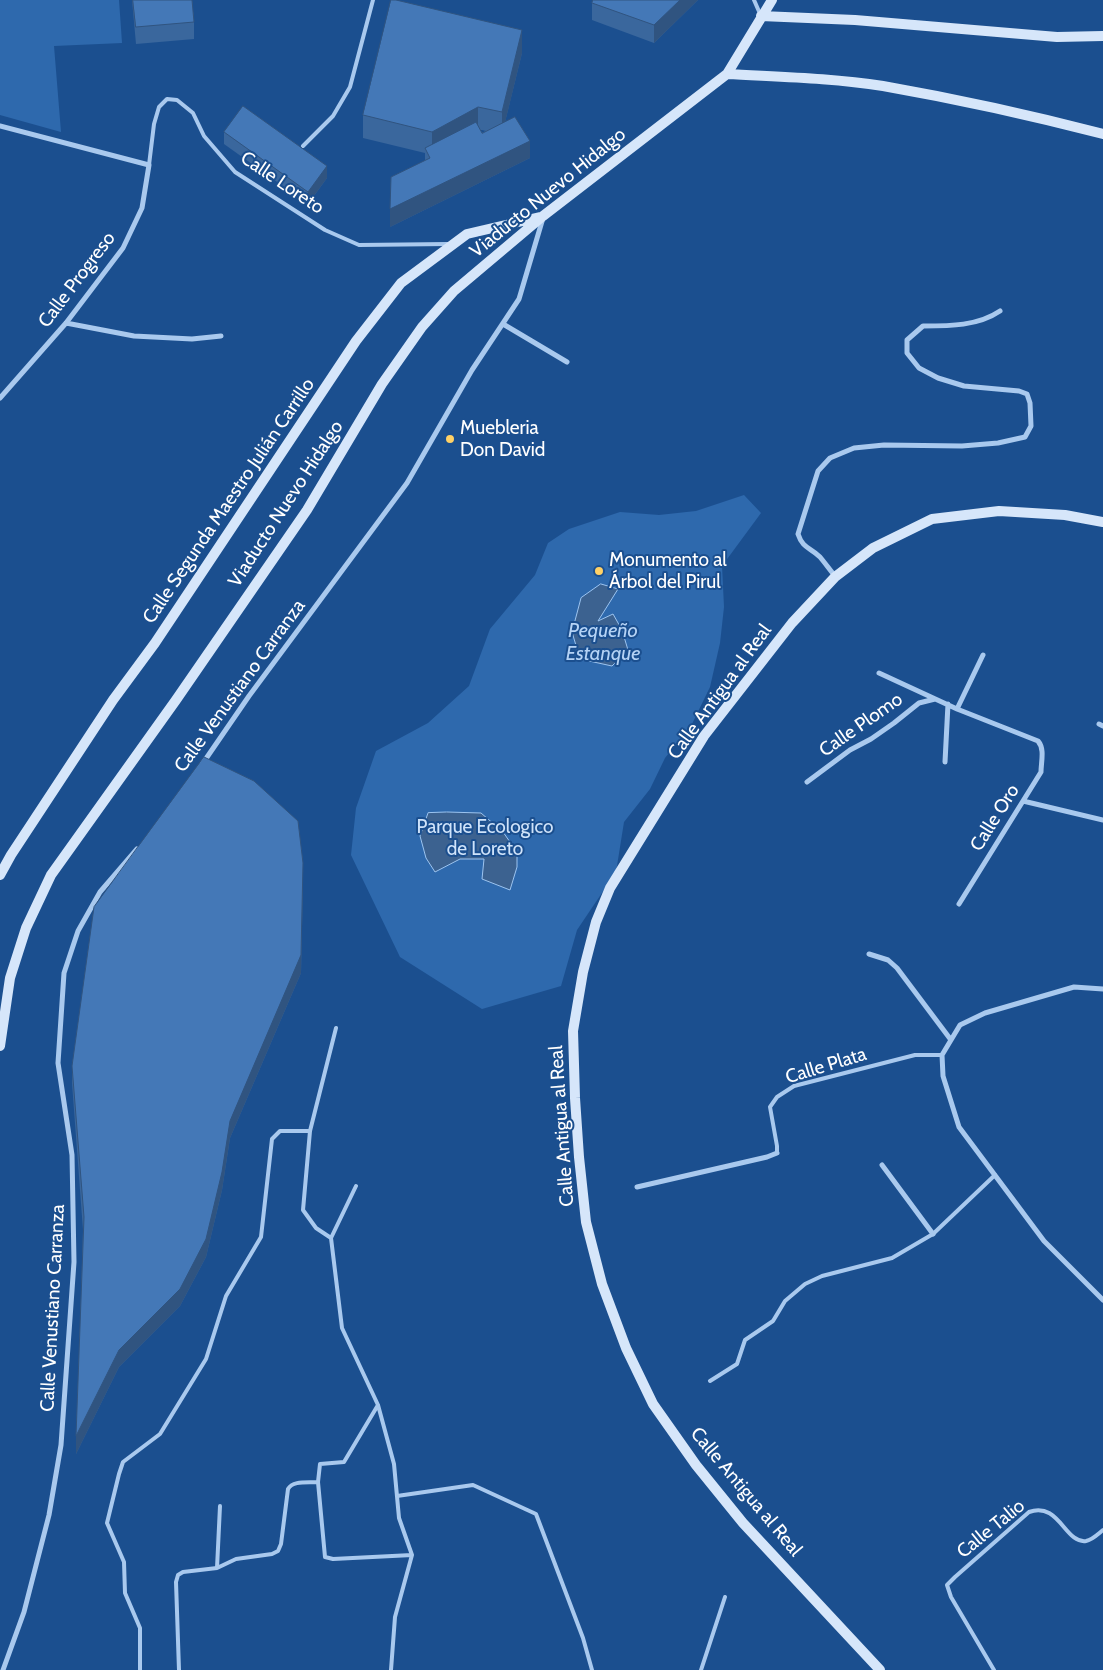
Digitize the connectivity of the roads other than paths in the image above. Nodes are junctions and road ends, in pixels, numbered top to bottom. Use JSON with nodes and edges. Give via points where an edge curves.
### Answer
{"nodes":[{"id":1,"x":373,"y":0,"type":"edge"},
{"id":2,"x":754,"y":0,"type":"edge"},
{"id":3,"x":772,"y":0,"type":"edge"},
{"id":4,"x":761,"y":16,"type":"junction"},
{"id":5,"x":1103,"y":36,"type":"edge"},
{"id":6,"x":727,"y":74,"type":"junction"},
{"id":7,"x":0,"y":126,"type":"edge"},
{"id":8,"x":1103,"y":134,"type":"edge"},
{"id":9,"x":303,"y":146,"type":"edge"},
{"id":10,"x":149,"y":165,"type":"junction"},
{"id":11,"x":543,"y":216,"type":"junction"},
{"id":12,"x":452,"y":244,"type":"junction"},
{"id":13,"x":1000,"y":311,"type":"dead end"},
{"id":14,"x":66,"y":322,"type":"junction"},
{"id":15,"x":503,"y":324,"type":"junction"},
{"id":16,"x":221,"y":336,"type":"dead end"},
{"id":17,"x":567,"y":362,"type":"dead end"},
{"id":18,"x":0,"y":398,"type":"edge"},
{"id":19,"x":1103,"y":522,"type":"edge"},
{"id":20,"x":835,"y":577,"type":"junction"},
{"id":21,"x":983,"y":655,"type":"dead end"},
{"id":22,"x":879,"y":673,"type":"dead end"},
{"id":23,"x":935,"y":699,"type":"junction"},
{"id":24,"x":948,"y":704,"type":"junction"},
{"id":25,"x":957,"y":709,"type":"junction"},
{"id":26,"x":945,"y":762,"type":"dead end"},
{"id":27,"x":200,"y":767,"type":"edge"},
{"id":28,"x":807,"y":782,"type":"dead end"},
{"id":29,"x":1024,"y":801,"type":"junction"},
{"id":30,"x":1103,"y":820,"type":"edge"},
{"id":31,"x":143,"y":843,"type":"edge"},
{"id":32,"x":0,"y":875,"type":"edge"},
{"id":33,"x":959,"y":904,"type":"dead end"},
{"id":34,"x":869,"y":954,"type":"dead end"},
{"id":35,"x":1102,"y":987,"type":"edge"},
{"id":36,"x":336,"y":1028,"type":"dead end"},
{"id":37,"x":951,"y":1040,"type":"junction"},
{"id":38,"x":0,"y":1046,"type":"edge"},
{"id":39,"x":942,"y":1055,"type":"junction"},
{"id":40,"x":310,"y":1131,"type":"junction"},
{"id":41,"x":777,"y":1153,"type":"joint"},
{"id":42,"x":882,"y":1165,"type":"dead end"},
{"id":43,"x":995,"y":1175,"type":"junction"},
{"id":44,"x":356,"y":1186,"type":"dead end"},
{"id":45,"x":637,"y":1187,"type":"dead end"},
{"id":46,"x":933,"y":1234,"type":"junction"},
{"id":47,"x":331,"y":1238,"type":"junction"},
{"id":48,"x":1103,"y":1300,"type":"edge"},
{"id":49,"x":710,"y":1381,"type":"dead end"},
{"id":50,"x":378,"y":1405,"type":"junction"},
{"id":51,"x":318,"y":1482,"type":"junction"},
{"id":52,"x":397,"y":1496,"type":"junction"},
{"id":53,"x":220,"y":1506,"type":"dead end"},
{"id":54,"x":1103,"y":1530,"type":"edge"},
{"id":55,"x":412,"y":1555,"type":"junction"},
{"id":56,"x":217,"y":1568,"type":"junction"},
{"id":57,"x":725,"y":1597,"type":"dead end"},
{"id":58,"x":4,"y":1670,"type":"edge"},
{"id":59,"x":140,"y":1670,"type":"edge"},
{"id":60,"x":179,"y":1670,"type":"edge"},
{"id":61,"x":391,"y":1670,"type":"edge"},
{"id":62,"x":592,"y":1670,"type":"edge"},
{"id":63,"x":701,"y":1670,"type":"edge"},
{"id":64,"x":880,"y":1670,"type":"edge"},
{"id":65,"x":994,"y":1670,"type":"edge"}],
"edges":[{"from":1,"to":9,"type":"lane","via":[[350,87],[333,116]]},
{"from":2,"to":4,"type":"lane"},
{"from":3,"to":4,"type":"main road"},
{"from":4,"to":5,"type":"main road","via":[[855,20],[1057,37]]},
{"from":4,"to":6,"type":"main road"},
{"from":6,"to":8,"type":"main road","via":[[881,86],[1014,111]]},
{"from":6,"to":11,"type":"main road","name":"Viaducto Nuevo Hidalgo"},
{"from":7,"to":10,"type":"street"},
{"from":10,"to":12,"type":"lane","name":"Calle Loreto","via":[[158,107],[167,99],[177,100],[193,113],[204,136],[235,172],[325,230],[359,245]]},
{"from":10,"to":14,"type":"street","name":"Calle Progreso","via":[[142,208],[124,248]]},
{"from":11,"to":12,"type":"main road","name":"Calle Segunda Maestro Julián Carrillo","via":[[467,234]]},
{"from":11,"to":15,"type":"street","name":"Calle Venustiano Carranza","via":[[519,299]]},
{"from":11,"to":38,"type":"main road","name":"Viaducto Nuevo Hidalgo","via":[[454,291],[422,327],[382,384],[307,510],[52,875],[26,928],[10,978]]},
{"from":12,"to":32,"type":"main road","name":"Calle Segunda Maestro Julián Carrillo","via":[[401,284],[356,341],[155,643],[113,700]]},
{"from":13,"to":20,"type":"street","via":[[978,321],[952,326],[923,326],[907,340],[907,353],[919,368],[938,378],[964,386],[1027,394],[1031,426],[1025,437],[962,446],[854,448],[830,458],[818,471],[798,534],[801,543],[818,556]]},
{"from":14,"to":16,"type":"street","via":[[134,336]]},
{"from":14,"to":18,"type":"street","name":"Calle Progreso"},
{"from":15,"to":17,"type":"street"},
{"from":15,"to":27,"type":"street","name":"Calle Venustiano Carranza","via":[[472,370],[407,484]]},
{"from":19,"to":20,"type":"main road","name":"Calle Antigua al Real","via":[[1065,515],[999,510],[932,519],[873,548]]},
{"from":20,"to":64,"type":"main road","name":"Calle Antigua al Real","via":[[792,623],[704,736],[610,888],[596,922],[583,972],[574,1031],[575,1098],[586,1222],[600,1275],[626,1348],[653,1404],[696,1465],[743,1522]]},
{"from":21,"to":25,"type":"street"},
{"from":22,"to":23,"type":"street"},
{"from":23,"to":24,"type":"street"},
{"from":23,"to":28,"type":"street","name":"Calle Plomo","via":[[919,703]]},
{"from":24,"to":25,"type":"street"},
{"from":24,"to":26,"type":"street"},
{"from":25,"to":29,"type":"street","name":"Calle Oro","via":[[1041,744],[1041,772]]},
{"from":29,"to":30,"type":"street"},
{"from":29,"to":33,"type":"street","name":"Calle Oro"},
{"from":31,"to":58,"type":"street","name":"Calle Venustiano Carranza","via":[[100,892],[78,931],[64,973],[58,1063],[72,1155],[74,1262],[61,1444],[49,1515],[24,1612]]},
{"from":34,"to":37,"type":"street","via":[[888,960],[897,968]]},
{"from":35,"to":37,"type":"street","via":[[1074,986],[985,1013],[960,1025]]},
{"from":36,"to":40,"type":"lane"},
{"from":37,"to":39,"type":"street"},
{"from":39,"to":41,"type":"lane","name":"Calle Plata","via":[[915,1055],[794,1086],[777,1097],[770,1107]]},
{"from":39,"to":43,"type":"street","via":[[943,1076],[959,1127]]},
{"from":40,"to":47,"type":"lane","via":[[303,1210],[316,1228]]},
{"from":40,"to":59,"type":"lane","via":[[280,1131],[272,1139],[261,1237],[226,1296],[206,1359],[160,1434],[123,1462],[121,1468],[107,1523],[124,1562],[125,1593],[140,1628]]},
{"from":41,"to":45,"type":"street"},
{"from":42,"to":46,"type":"street"},
{"from":43,"to":46,"type":"lane"},
{"from":43,"to":48,"type":"street","via":[[1044,1241]]},
{"from":44,"to":47,"type":"lane"},
{"from":46,"to":49,"type":"lane","via":[[892,1258],[822,1276],[805,1284],[784,1301],[772,1321],[745,1340],[737,1364]]},
{"from":47,"to":50,"type":"lane","via":[[342,1328]]},
{"from":50,"to":51,"type":"lane","via":[[344,1462],[320,1464]]},
{"from":50,"to":52,"type":"lane","via":[[394,1464]]},
{"from":51,"to":55,"type":"lane","via":[[325,1557]]},
{"from":51,"to":56,"type":"lane","via":[[290,1486],[278,1552],[236,1559]]},
{"from":52,"to":55,"type":"lane","via":[[399,1518]]},
{"from":52,"to":62,"type":"lane","via":[[473,1485],[536,1514]]},
{"from":53,"to":56,"type":"lane"},
{"from":54,"to":65,"type":"lane","name":"Calle Talio","via":[[1092,1539],[1077,1540],[1048,1512],[1038,1509],[1029,1512],[947,1585]]},
{"from":55,"to":61,"type":"lane","via":[[395,1617]]},
{"from":56,"to":60,"type":"lane","via":[[178,1575]]},
{"from":57,"to":63,"type":"lane"}]}
